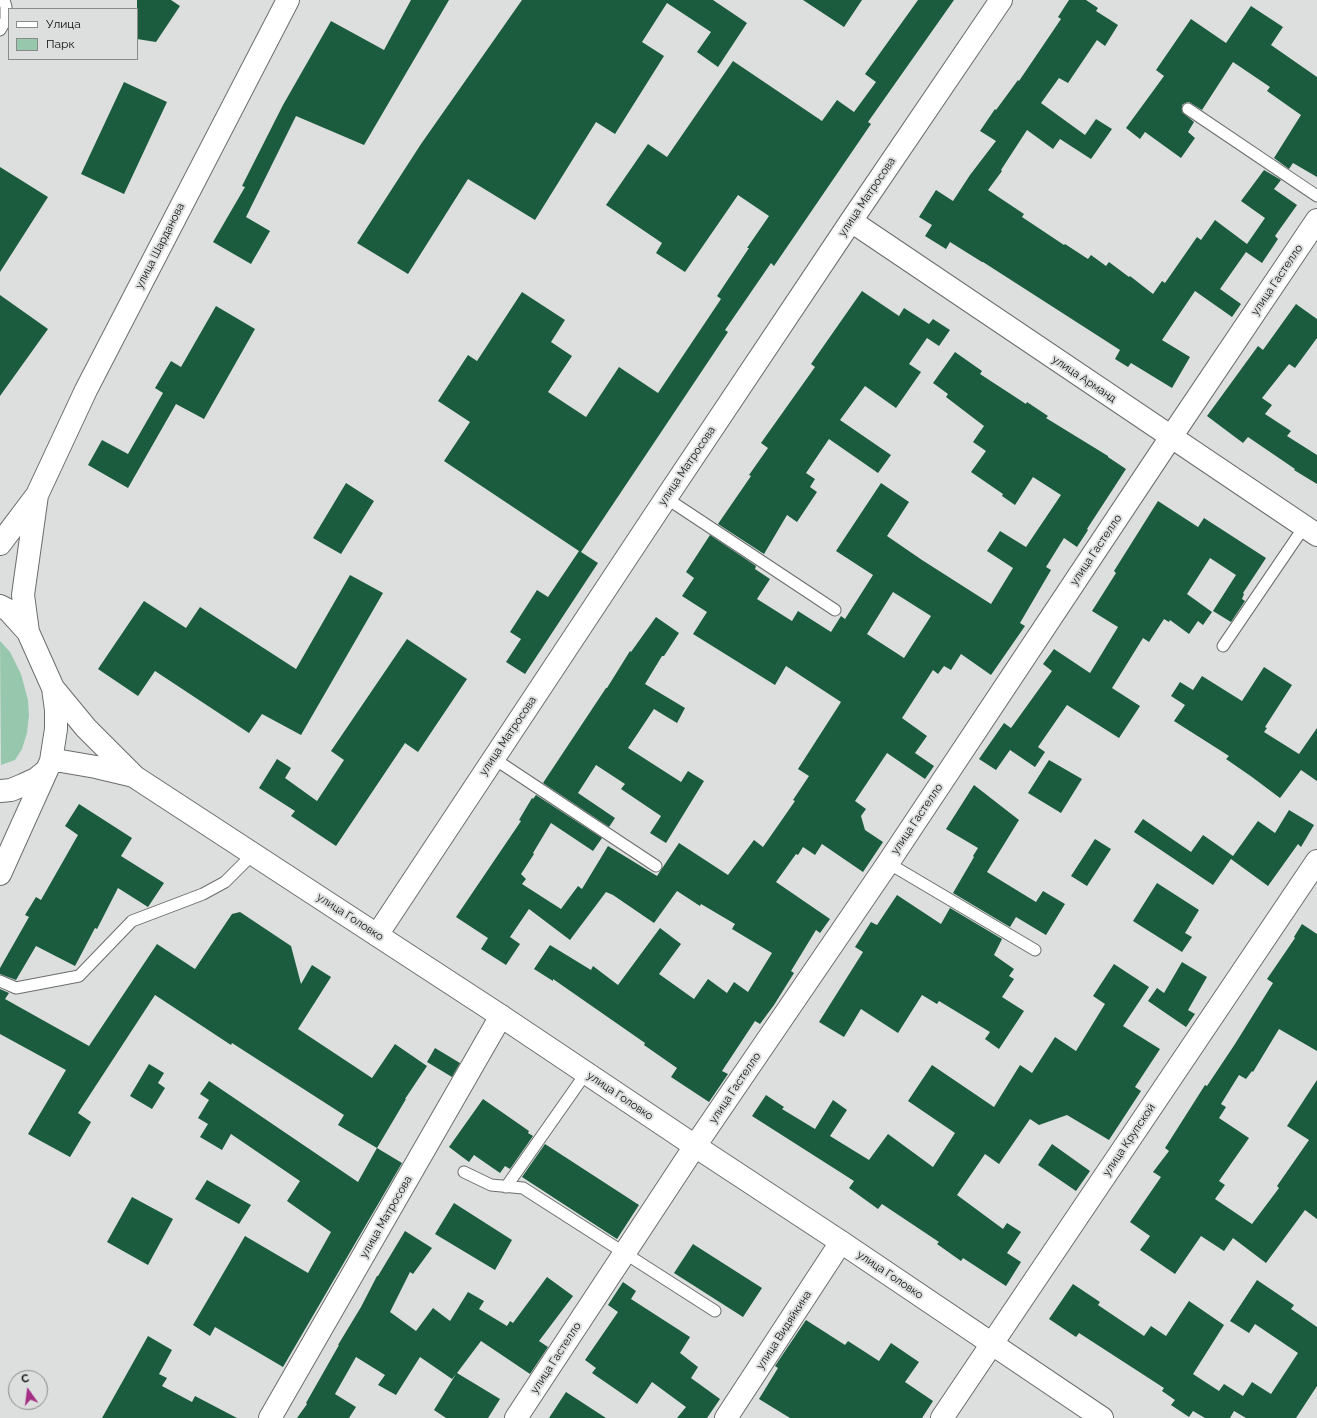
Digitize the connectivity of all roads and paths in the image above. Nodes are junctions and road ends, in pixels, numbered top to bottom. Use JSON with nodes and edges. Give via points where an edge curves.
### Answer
{"nodes":[{"id":1,"x":4,"y":0,"type":"edge"},
{"id":2,"x":288,"y":0,"type":"edge"},
{"id":3,"x":1001,"y":0,"type":"edge"},
{"id":4,"x":0,"y":30,"type":"edge"},
{"id":5,"x":1188,"y":109,"type":"dead end"},
{"id":6,"x":1317,"y":196,"type":"edge"},
{"id":7,"x":1317,"y":220,"type":"edge"},
{"id":8,"x":851,"y":221,"type":"junction"},
{"id":9,"x":1171,"y":438,"type":"junction"},
{"id":10,"x":36,"y":495,"type":"junction"},
{"id":11,"x":666,"y":498,"type":"junction"},
{"id":12,"x":1311,"y":531,"type":"edge"},
{"id":13,"x":0,"y":544,"type":"edge"},
{"id":14,"x":0,"y":606,"type":"edge"},
{"id":15,"x":835,"y":610,"type":"dead end"},
{"id":16,"x":28,"y":632,"type":"junction"},
{"id":17,"x":1223,"y":646,"type":"dead end"},
{"id":18,"x":53,"y":688,"type":"junction"},
{"id":19,"x":493,"y":758,"type":"junction"},
{"id":20,"x":49,"y":766,"type":"junction"},
{"id":21,"x":135,"y":777,"type":"junction"},
{"id":22,"x":0,"y":791,"type":"edge"},
{"id":23,"x":253,"y":854,"type":"junction"},
{"id":24,"x":1317,"y":861,"type":"edge"},
{"id":25,"x":888,"y":864,"type":"junction"},
{"id":26,"x":656,"y":866,"type":"dead end"},
{"id":27,"x":0,"y":874,"type":"edge"},
{"id":28,"x":377,"y":935,"type":"junction"},
{"id":29,"x":1035,"y":950,"type":"dead end"},
{"id":30,"x":0,"y":981,"type":"edge"},
{"id":31,"x":501,"y":1016,"type":"junction"},
{"id":32,"x":586,"y":1073,"type":"junction"},
{"id":33,"x":695,"y":1146,"type":"junction"},
{"id":34,"x":464,"y":1172,"type":"dead end"},
{"id":35,"x":506,"y":1187,"type":"junction"},
{"id":36,"x":841,"y":1242,"type":"junction"},
{"id":37,"x":625,"y":1253,"type":"junction"},
{"id":38,"x":715,"y":1311,"type":"dead end"},
{"id":39,"x":991,"y":1344,"type":"junction"},
{"id":40,"x":270,"y":1418,"type":"edge"},
{"id":41,"x":516,"y":1418,"type":"edge"},
{"id":42,"x":726,"y":1418,"type":"edge"},
{"id":43,"x":942,"y":1418,"type":"edge"},
{"id":44,"x":1102,"y":1418,"type":"edge"}],
"edges":[{"from":1,"to":4,"type":"lane","via":[[6,20]]},
{"from":2,"to":10,"type":"street","name":"улица Шарданова","via":[[90,383]]},
{"from":3,"to":8,"type":"street","name":"улица Матросова"},
{"from":5,"to":6,"type":"lane"},
{"from":7,"to":9,"type":"street","name":"улица Гастелло"},
{"from":8,"to":9,"type":"street","name":"улица Арманд"},
{"from":8,"to":11,"type":"street","name":"улица Матросова"},
{"from":9,"to":12,"type":"street","name":"улица Арманд"},
{"from":9,"to":25,"type":"street","name":"улица Гастелло"},
{"from":10,"to":13,"type":"street"},
{"from":10,"to":16,"type":"street","via":[[23,595]]},
{"from":11,"to":15,"type":"lane"},
{"from":11,"to":19,"type":"street","name":"улица Матросова"},
{"from":12,"to":17,"type":"lane"},
{"from":14,"to":16,"type":"street","via":[[8,610]]},
{"from":16,"to":18,"type":"street"},
{"from":18,"to":20,"type":"street","via":[[56,729]]},
{"from":18,"to":21,"type":"street","via":[[86,728]]},
{"from":19,"to":26,"type":"lane"},
{"from":19,"to":28,"type":"street","name":"улица Матросова"},
{"from":20,"to":21,"type":"street","via":[[61,761],[96,766]]},
{"from":20,"to":22,"type":"street","via":[[36,779],[11,790]]},
{"from":20,"to":27,"type":"street"},
{"from":21,"to":23,"type":"street","name":"улица Головко"},
{"from":23,"to":28,"type":"street","name":"улица Головко"},
{"from":23,"to":30,"type":"lane","via":[[226,882],[203,894],[132,921],[79,976],[16,988]]},
{"from":24,"to":39,"type":"street","name":"улица Крупской"},
{"from":25,"to":29,"type":"lane"},
{"from":25,"to":33,"type":"street","name":"улица Гастелло"},
{"from":28,"to":31,"type":"street","name":"улица Головко"},
{"from":31,"to":32,"type":"street","name":"улица Головко"},
{"from":31,"to":40,"type":"street","name":"улица Матросова"},
{"from":32,"to":33,"type":"street","name":"улица Головко"},
{"from":32,"to":35,"type":"lane"},
{"from":33,"to":36,"type":"street","name":"улица Головко"},
{"from":33,"to":37,"type":"street","name":"улица Гастелло"},
{"from":34,"to":35,"type":"lane","via":[[491,1185]]},
{"from":35,"to":37,"type":"lane","via":[[524,1188]]},
{"from":36,"to":39,"type":"street","name":"улица Головко"},
{"from":36,"to":42,"type":"street","name":"улица Видяйкина"},
{"from":37,"to":38,"type":"lane"},
{"from":37,"to":41,"type":"street","name":"улица Гастелло"},
{"from":39,"to":43,"type":"street","name":"улица Крупской"},
{"from":39,"to":44,"type":"street","name":"улица Головко"}]}
